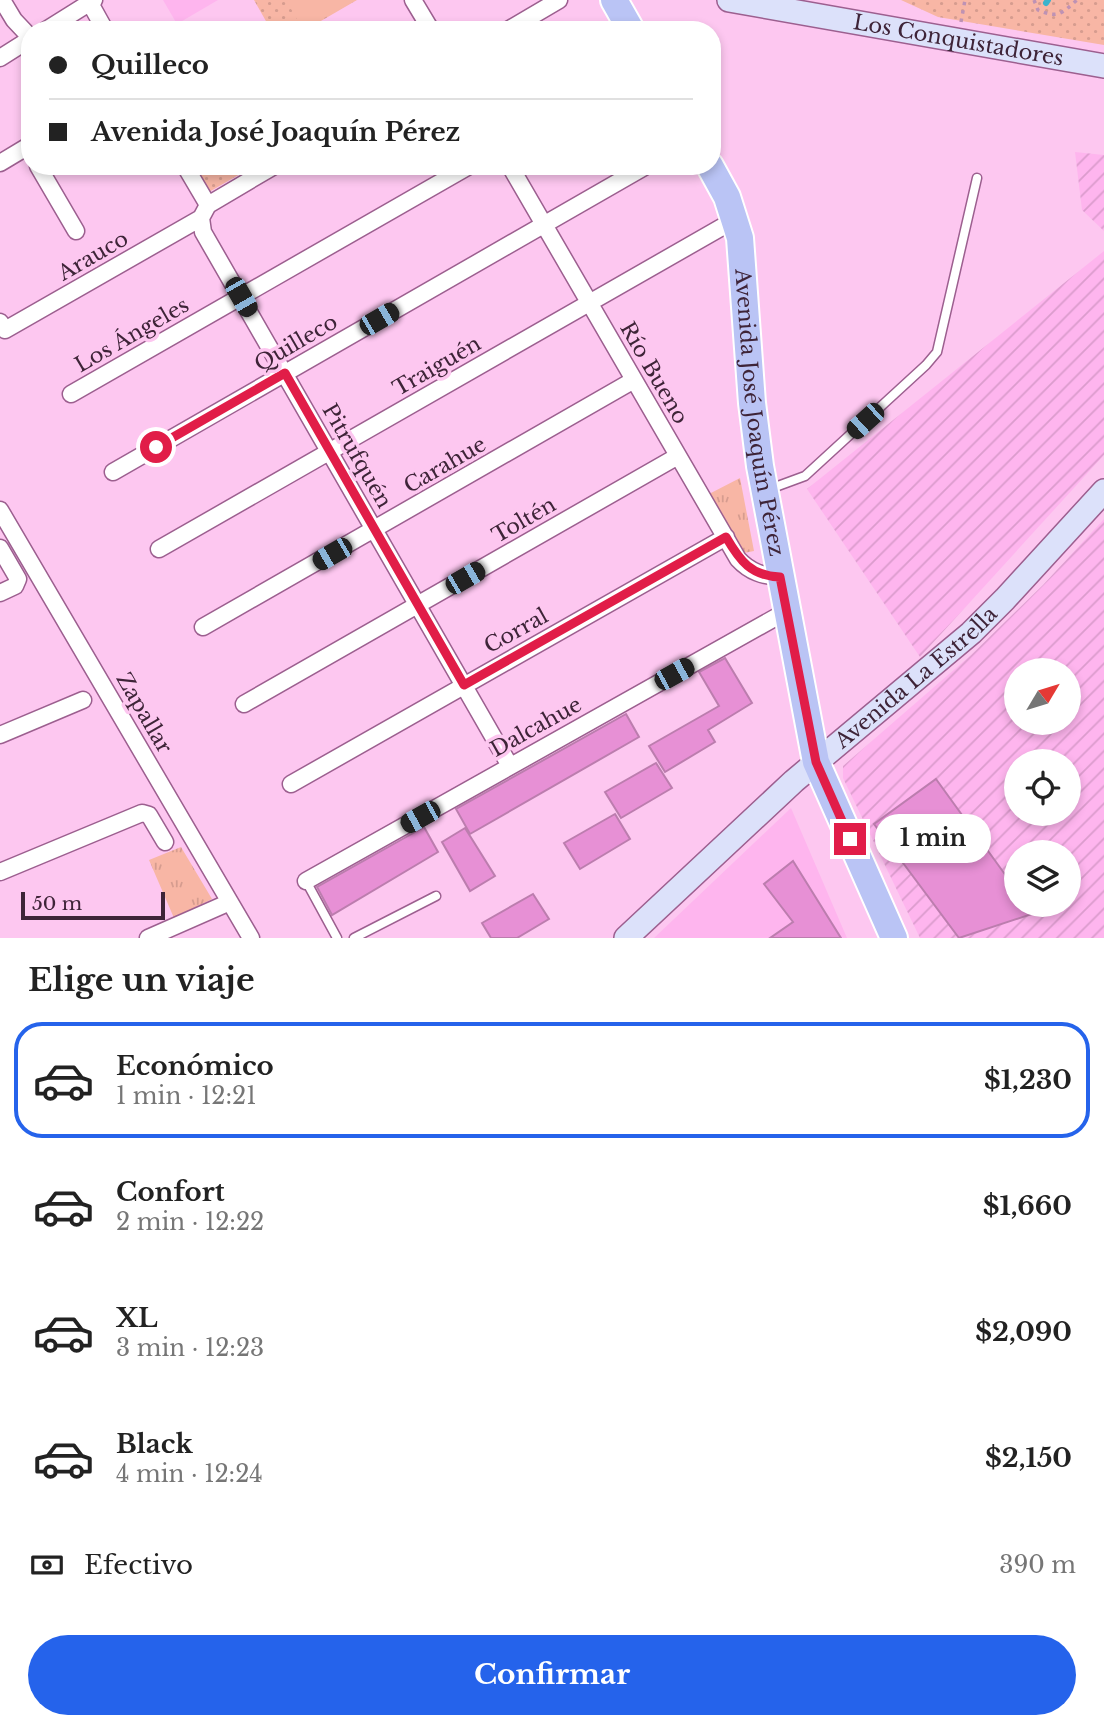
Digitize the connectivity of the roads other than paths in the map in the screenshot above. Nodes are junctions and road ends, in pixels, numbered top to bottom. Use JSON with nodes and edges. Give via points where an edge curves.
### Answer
{"nodes":[{"id":1,"x":2,"y":0,"type":"edge"},
{"id":2,"x":414,"y":0,"type":"edge"},
{"id":3,"x":559,"y":0,"type":"edge"},
{"id":4,"x":614,"y":0,"type":"edge"},
{"id":5,"x":729,"y":0,"type":"edge"},
{"id":6,"x":92,"y":2,"type":"edge"},
{"id":7,"x":784,"y":5,"type":"edge"},
{"id":8,"x":61,"y":21,"type":"edge"},
{"id":9,"x":101,"y":21,"type":"edge"},
{"id":10,"x":426,"y":21,"type":"edge"},
{"id":11,"x":523,"y":21,"type":"edge"},
{"id":12,"x":626,"y":21,"type":"edge"},
{"id":13,"x":21,"y":28,"type":"edge"},
{"id":14,"x":21,"y":44,"type":"edge"},
{"id":15,"x":0,"y":58,"type":"edge"},
{"id":16,"x":1104,"y":66,"type":"edge"},
{"id":17,"x":21,"y":152,"type":"edge"},
{"id":18,"x":0,"y":163,"type":"edge"},
{"id":19,"x":43,"y":175,"type":"edge"},
{"id":20,"x":189,"y":175,"type":"edge"},
{"id":21,"x":260,"y":175,"type":"edge"},
{"id":22,"x":453,"y":175,"type":"edge"},
{"id":23,"x":515,"y":175,"type":"edge"},
{"id":24,"x":630,"y":175,"type":"edge"},
{"id":25,"x":715,"y":175,"type":"edge"},
{"id":26,"x":977,"y":178,"type":"dead end"},
{"id":27,"x":205,"y":211,"type":"junction"},
{"id":28,"x":736,"y":219,"type":"junction"},
{"id":29,"x":544,"y":225,"type":"junction"},
{"id":30,"x":76,"y":231,"type":"dead end"},
{"id":31,"x":241,"y":297,"type":"junction"},
{"id":32,"x":589,"y":303,"type":"junction"},
{"id":33,"x":3,"y":326,"type":"edge"},
{"id":34,"x":285,"y":373,"type":"junction"},
{"id":35,"x":634,"y":380,"type":"junction"},
{"id":36,"x":71,"y":394,"type":"dead end"},
{"id":37,"x":330,"y":452,"type":"junction"},
{"id":38,"x":678,"y":456,"type":"junction"},
{"id":39,"x":113,"y":472,"type":"dead end"},
{"id":40,"x":764,"y":491,"type":"junction"},
{"id":41,"x":1104,"y":491,"type":"edge"},
{"id":42,"x":0,"y":510,"type":"edge"},
{"id":43,"x":374,"y":529,"type":"junction"},
{"id":44,"x":726,"y":537,"type":"junction"},
{"id":45,"x":0,"y":548,"type":"edge"},
{"id":46,"x":159,"y":550,"type":"dead end"},
{"id":47,"x":780,"y":577,"type":"junction"},
{"id":48,"x":0,"y":593,"type":"edge"},
{"id":49,"x":418,"y":605,"type":"junction"},
{"id":50,"x":787,"y":611,"type":"junction"},
{"id":51,"x":203,"y":627,"type":"dead end"},
{"id":52,"x":464,"y":685,"type":"junction"},
{"id":53,"x":83,"y":700,"type":"dead end"},
{"id":54,"x":244,"y":704,"type":"dead end"},
{"id":55,"x":0,"y":735,"type":"edge"},
{"id":56,"x":816,"y":762,"type":"junction"},
{"id":57,"x":510,"y":766,"type":"junction"},
{"id":58,"x":291,"y":784,"type":"dead end"},
{"id":59,"x":165,"y":842,"type":"dead end"},
{"id":60,"x":0,"y":872,"type":"edge"},
{"id":61,"x":306,"y":881,"type":"joint"},
{"id":62,"x":436,"y":896,"type":"dead end"},
{"id":63,"x":230,"y":902,"type":"junction"},
{"id":64,"x":148,"y":938,"type":"edge"},
{"id":65,"x":251,"y":938,"type":"edge"},
{"id":66,"x":337,"y":938,"type":"edge"},
{"id":67,"x":354,"y":938,"type":"edge"},
{"id":68,"x":626,"y":938,"type":"edge"},
{"id":69,"x":894,"y":938,"type":"edge"}],
"edges":[{"from":1,"to":13,"type":"street"},
{"from":2,"to":10,"type":"street"},
{"from":3,"to":11,"type":"street"},
{"from":4,"to":12,"type":"main road"},
{"from":5,"to":7,"type":"main road","name":"Los Conquistadores"},
{"from":6,"to":8,"type":"street"},
{"from":6,"to":9,"type":"street"},
{"from":7,"to":16,"type":"main road","name":"Los Conquistadores"},
{"from":14,"to":15,"type":"street"},
{"from":17,"to":18,"type":"street"},
{"from":19,"to":30,"type":"street"},
{"from":20,"to":27,"type":"street","name":"Pitrufquén"},
{"from":21,"to":27,"type":"street","name":"Arauco"},
{"from":22,"to":31,"type":"street","name":"Los Ángeles"},
{"from":23,"to":29,"type":"street","name":"Río Bueno"},
{"from":24,"to":29,"type":"street","name":"Quilleco"},
{"from":25,"to":28,"type":"main road","name":"Avenida José Joaquín Pérez"},
{"from":26,"to":40,"type":"lane","via":[[937,352],[805,476]]},
{"from":27,"to":31,"type":"street","name":"Pitrufquén","via":[[203,232]]},
{"from":27,"to":33,"type":"street","name":"Arauco"},
{"from":28,"to":32,"type":"street","name":"Traiguén"},
{"from":28,"to":40,"type":"main road","name":"Avenida José Joaquín Pérez"},
{"from":29,"to":32,"type":"street","name":"Río Bueno"},
{"from":29,"to":34,"type":"street","name":"Quilleco"},
{"from":31,"to":34,"type":"street","name":"Pitrufquén"},
{"from":31,"to":36,"type":"street","name":"Los Ángeles"},
{"from":32,"to":35,"type":"street","name":"Río Bueno"},
{"from":32,"to":37,"type":"street","name":"Traiguén"},
{"from":34,"to":37,"type":"street","name":"Pitrufquén"},
{"from":34,"to":39,"type":"street","name":"Quilleco"},
{"from":35,"to":38,"type":"street","name":"Río Bueno"},
{"from":35,"to":43,"type":"street","name":"Carahue"},
{"from":37,"to":43,"type":"street","name":"Pitrufquén"},
{"from":37,"to":46,"type":"street","name":"Traiguén"},
{"from":38,"to":44,"type":"street","name":"Río Bueno"},
{"from":38,"to":49,"type":"street","name":"Toltén"},
{"from":40,"to":47,"type":"main road","name":"Avenida José Joaquín Pérez"},
{"from":41,"to":56,"type":"main road","name":"Avenida La Estrella","via":[[971,634]]},
{"from":42,"to":63,"type":"street","name":"Zapallar"},
{"from":43,"to":49,"type":"street","name":"Pitrufquén"},
{"from":43,"to":51,"type":"street","name":"Carahue"},
{"from":44,"to":47,"type":"street","name":"Río Bueno","via":[[749,569]]},
{"from":44,"to":52,"type":"street","name":"Corral"},
{"from":45,"to":48,"type":"street","via":[[18,579],[15,586]]},
{"from":47,"to":50,"type":"main road","name":"Avenida José Joaquín Pérez"},
{"from":49,"to":52,"type":"street","name":"Pitrufquén"},
{"from":49,"to":54,"type":"street","name":"Toltén"},
{"from":50,"to":56,"type":"main road","name":"Avenida José Joaquín Pérez"},
{"from":50,"to":57,"type":"street","name":"Dalcahue"},
{"from":52,"to":57,"type":"street","name":"Pitrufquén"},
{"from":52,"to":58,"type":"street","name":"Corral"},
{"from":53,"to":55,"type":"street"},
{"from":56,"to":68,"type":"main road","name":"Avenida La Estrella"},
{"from":56,"to":69,"type":"main road","name":"Avenida José Joaquín Pérez"},
{"from":57,"to":61,"type":"street","name":"Dalcahue"},
{"from":59,"to":60,"type":"street","via":[[149,815],[142,813]]},
{"from":61,"to":66,"type":"lane"},
{"from":62,"to":67,"type":"lane"},
{"from":63,"to":64,"type":"street"},
{"from":63,"to":65,"type":"street","name":"Zapallar"}]}
